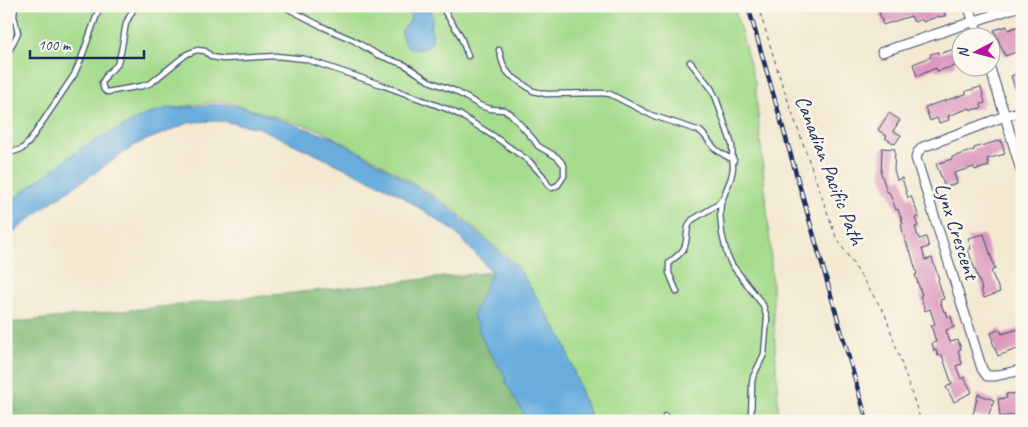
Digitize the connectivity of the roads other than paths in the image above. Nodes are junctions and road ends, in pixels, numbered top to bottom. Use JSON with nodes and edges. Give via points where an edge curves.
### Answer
{"nodes":[{"id":1,"x":15,"y":6,"type":"edge"},
{"id":2,"x":100,"y":6,"type":"edge"},
{"id":3,"x":135,"y":6,"type":"edge"},
{"id":4,"x":283,"y":6,"type":"edge"},
{"id":5,"x":441,"y":6,"type":"edge"},
{"id":6,"x":968,"y":6,"type":"edge"},
{"id":7,"x":1020,"y":6,"type":"edge"},
{"id":8,"x":974,"y":21,"type":"junction"},
{"id":9,"x":976,"y":28,"type":"edge"},
{"id":10,"x":499,"y":50,"type":"dead end"},
{"id":11,"x":882,"y":52,"type":"dead end"},
{"id":12,"x":468,"y":56,"type":"dead end"},
{"id":13,"x":6,"y":58,"type":"edge"},
{"id":14,"x":690,"y":62,"type":"dead end"},
{"id":15,"x":993,"y":78,"type":"edge"},
{"id":16,"x":1022,"y":111,"type":"edge"},
{"id":17,"x":1005,"y":116,"type":"junction"},
{"id":18,"x":6,"y":154,"type":"edge"},
{"id":19,"x":734,"y":160,"type":"junction"},
{"id":20,"x":1022,"y":174,"type":"edge"},
{"id":21,"x":725,"y":193,"type":"junction"},
{"id":22,"x":677,"y":292,"type":"dead end"},
{"id":23,"x":1022,"y":370,"type":"edge"},
{"id":24,"x":751,"y":421,"type":"edge"}],
"edges":[{"from":1,"to":13,"type":"lane","via":[[18,33]]},
{"from":2,"to":18,"type":"lane","via":[[82,59],[70,82],[29,142],[22,149]]},
{"from":3,"to":4,"type":"lane","via":[[126,23],[117,65],[102,83],[107,92],[151,83],[187,54],[197,50],[224,59],[276,56],[305,59],[448,109],[523,157],[550,187],[561,181],[565,171],[562,162],[538,146],[504,110],[481,106]]},
{"from":5,"to":12,"type":"lane","via":[[460,35]]},
{"from":6,"to":8,"type":"street"},
{"from":7,"to":8,"type":"street"},
{"from":8,"to":9,"type":"street"},
{"from":8,"to":11,"type":"street"},
{"from":10,"to":19,"type":"lane","via":[[510,75],[533,91],[556,95],[610,94],[704,134],[720,153]]},
{"from":14,"to":19,"type":"lane","via":[[716,98]]},
{"from":15,"to":17,"type":"street"},
{"from":16,"to":17,"type":"street"},
{"from":17,"to":20,"type":"street"},
{"from":17,"to":23,"type":"street","name":"Lynx Crescent","via":[[923,147],[916,158],[982,369],[987,376]]},
{"from":19,"to":21,"type":"lane","via":[[732,178]]},
{"from":21,"to":22,"type":"lane","via":[[717,205],[689,223],[685,247],[669,263]]},
{"from":21,"to":24,"type":"lane","via":[[720,214],[726,255],[763,305],[767,318],[764,354],[752,383]]}]}
